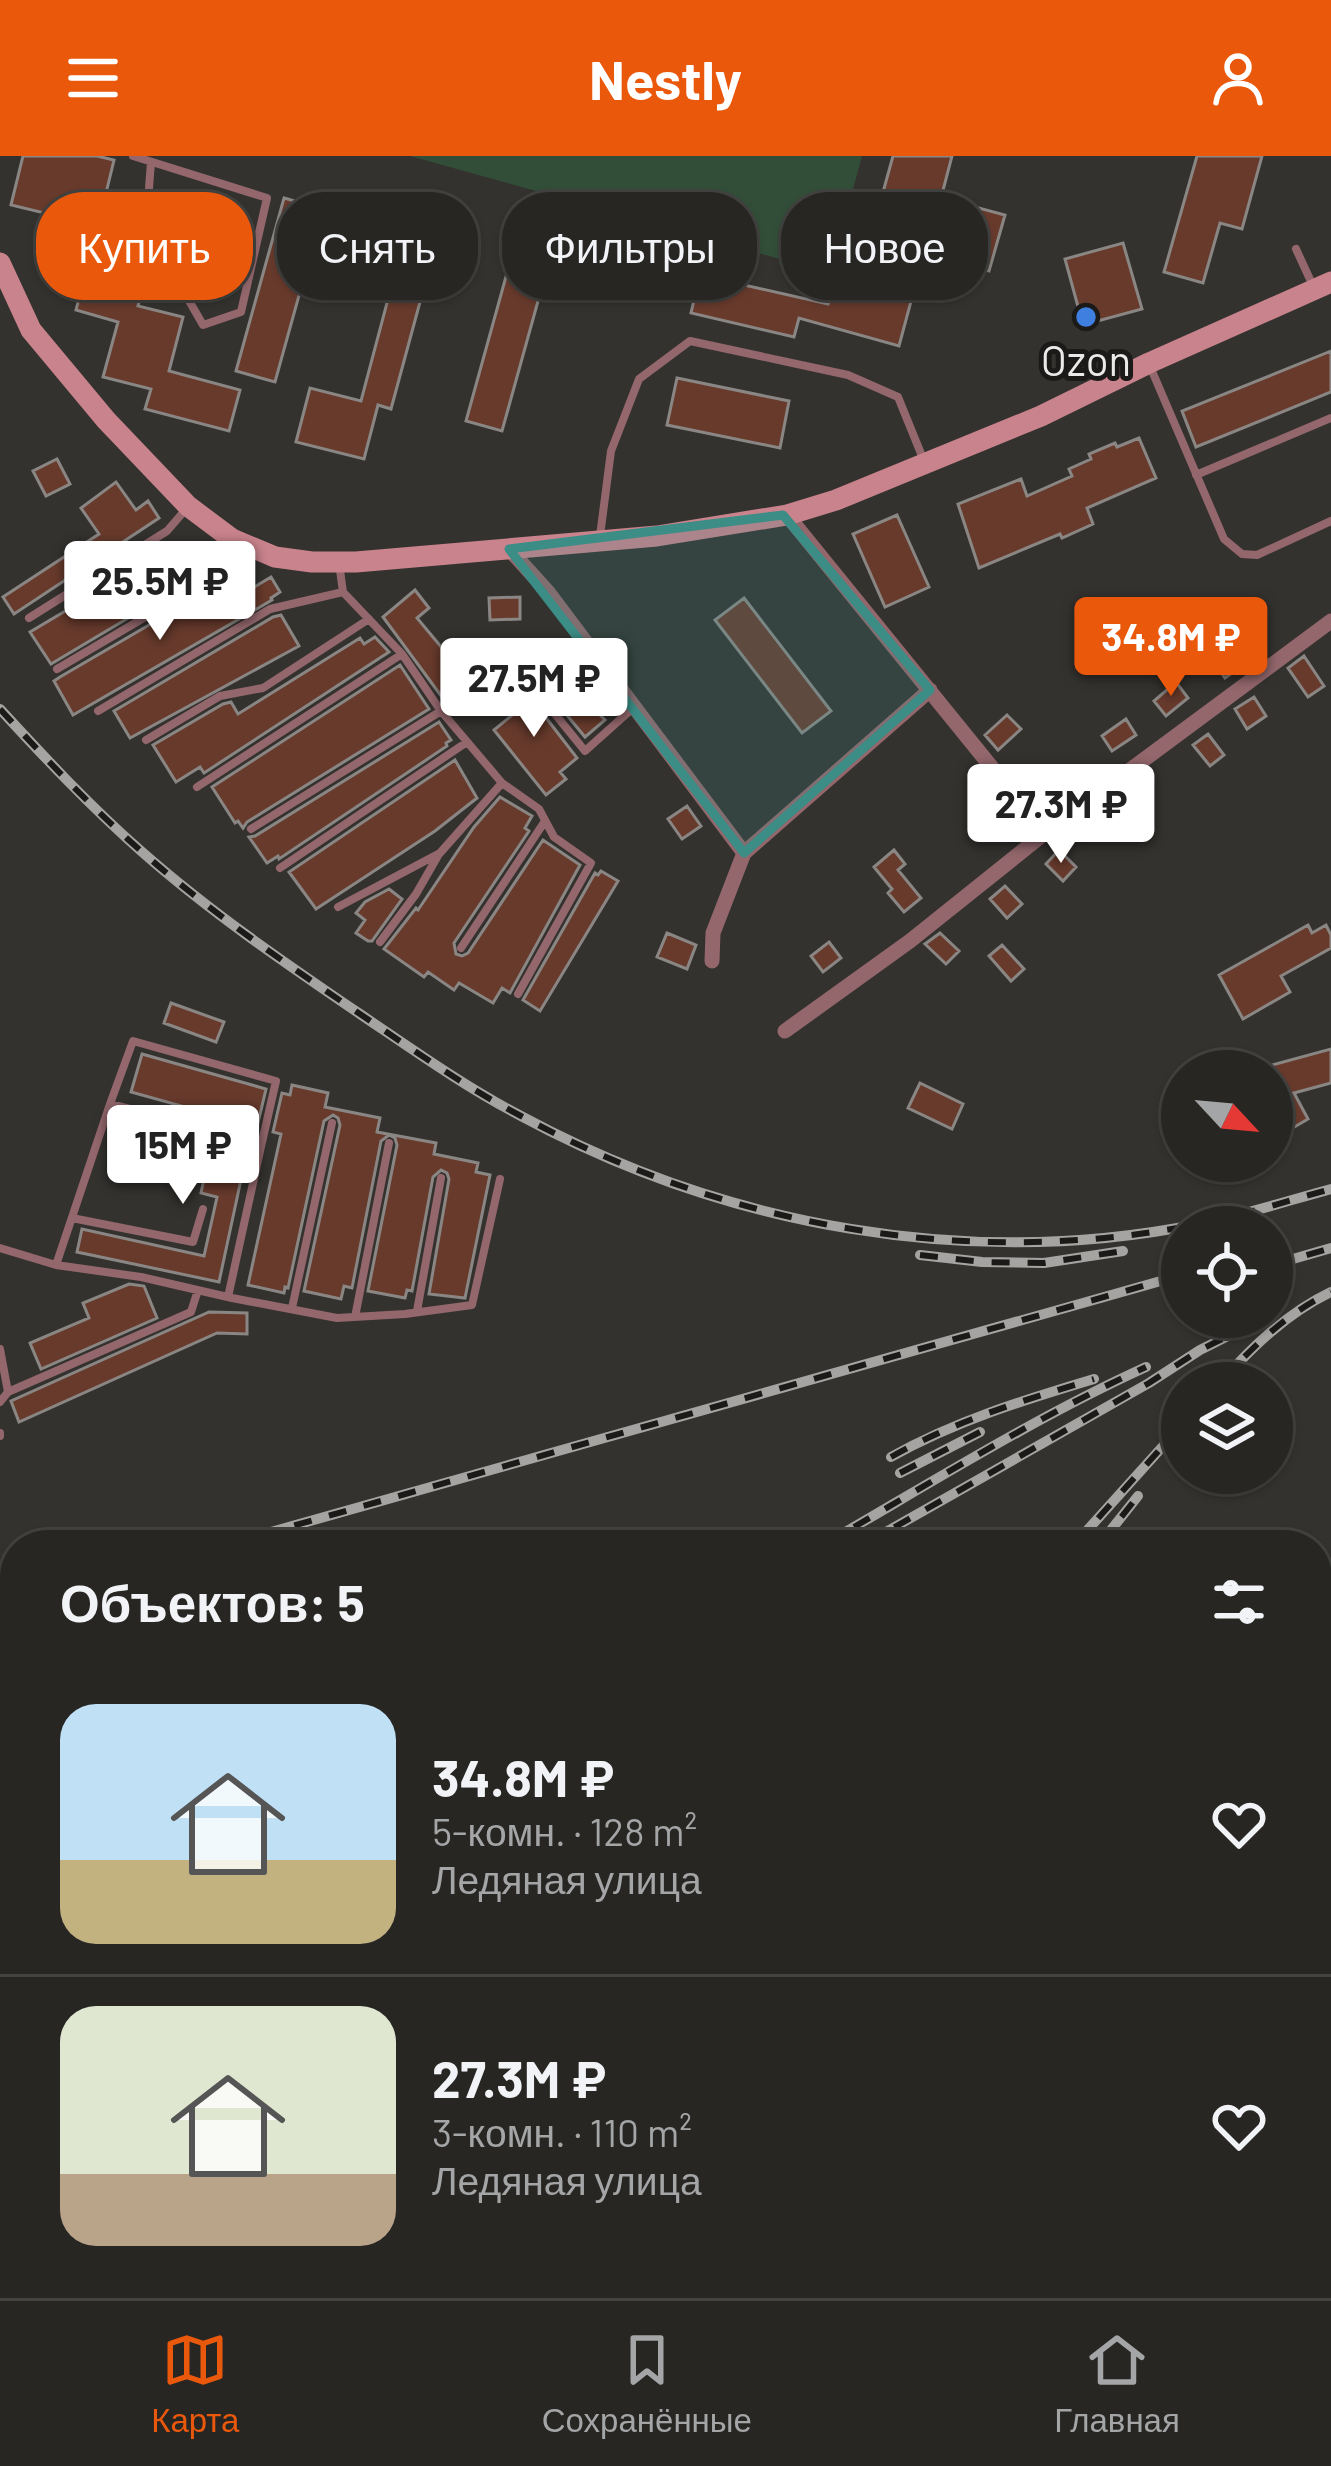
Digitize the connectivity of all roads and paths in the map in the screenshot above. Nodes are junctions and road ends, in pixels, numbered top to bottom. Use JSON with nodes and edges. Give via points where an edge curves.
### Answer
{"nodes":[{"id":1,"x":134,"y":156,"type":"edge"},
{"id":2,"x":151,"y":162,"type":"junction"},
{"id":3,"x":1296,"y":249,"type":"dead end"},
{"id":4,"x":0,"y":262,"type":"edge"},
{"id":5,"x":1323,"y":286,"type":"edge"},
{"id":6,"x":1149,"y":363,"type":"junction"},
{"id":7,"x":1331,"y":418,"type":"edge"},
{"id":8,"x":925,"y":463,"type":"junction"},
{"id":9,"x":1196,"y":475,"type":"junction"},
{"id":10,"x":188,"y":506,"type":"junction"},
{"id":11,"x":787,"y":515,"type":"junction"},
{"id":12,"x":1331,"y":521,"type":"edge"},
{"id":13,"x":241,"y":542,"type":"junction"},
{"id":14,"x":599,"y":542,"type":"junction"},
{"id":15,"x":509,"y":549,"type":"junction"},
{"id":16,"x":339,"y":562,"type":"junction"},
{"id":17,"x":343,"y":592,"type":"junction"},
{"id":18,"x":29,"y":618,"type":"dead end"},
{"id":19,"x":369,"y":619,"type":"junction"},
{"id":20,"x":1331,"y":621,"type":"edge"},
{"id":21,"x":402,"y":654,"type":"junction"},
{"id":22,"x":57,"y":669,"type":"dead end"},
{"id":23,"x":525,"y":677,"type":"dead end"},
{"id":24,"x":930,"y":690,"type":"junction"},
{"id":25,"x":634,"y":706,"type":"junction"},
{"id":26,"x":441,"y":710,"type":"junction"},
{"id":27,"x":98,"y":711,"type":"dead end"},
{"id":28,"x":146,"y":740,"type":"dead end"},
{"id":29,"x":467,"y":742,"type":"junction"},
{"id":30,"x":502,"y":783,"type":"junction"},
{"id":31,"x":197,"y":787,"type":"dead end"},
{"id":32,"x":545,"y":820,"type":"junction"},
{"id":33,"x":250,"y":829,"type":"dead end"},
{"id":34,"x":1045,"y":833,"type":"junction"},
{"id":35,"x":440,"y":853,"type":"junction"},
{"id":36,"x":744,"y":853,"type":"junction"},
{"id":37,"x":280,"y":868,"type":"dead end"},
{"id":38,"x":338,"y":907,"type":"dead end"},
{"id":39,"x":380,"y":942,"type":"dead end"},
{"id":40,"x":461,"y":948,"type":"dead end"},
{"id":41,"x":712,"y":961,"type":"dead end"},
{"id":42,"x":518,"y":994,"type":"dead end"},
{"id":43,"x":785,"y":1031,"type":"dead end"},
{"id":44,"x":110,"y":1104,"type":"junction"},
{"id":45,"x":332,"y":1123,"type":"dead end"},
{"id":46,"x":262,"y":1142,"type":"junction"},
{"id":47,"x":389,"y":1143,"type":"dead end"},
{"id":48,"x":441,"y":1178,"type":"dead end"},
{"id":49,"x":500,"y":1179,"type":"dead end"},
{"id":50,"x":203,"y":1209,"type":"dead end"},
{"id":51,"x":72,"y":1218,"type":"junction"},
{"id":52,"x":0,"y":1248,"type":"edge"},
{"id":53,"x":56,"y":1265,"type":"junction"},
{"id":54,"x":198,"y":1290,"type":"junction"},
{"id":55,"x":228,"y":1298,"type":"junction"},
{"id":56,"x":292,"y":1308,"type":"junction"},
{"id":57,"x":417,"y":1311,"type":"junction"},
{"id":58,"x":355,"y":1317,"type":"junction"},
{"id":59,"x":0,"y":1349,"type":"edge"},
{"id":60,"x":3,"y":1396,"type":"edge"}],
"edges":[{"from":1,"to":2,"type":"lane"},
{"from":2,"to":2,"type":"lane","via":[[267,198],[242,312],[203,325],[172,271],[148,201]]},
{"from":3,"to":5,"type":"lane"},
{"from":4,"to":10,"type":"street","via":[[32,330]]},
{"from":5,"to":6,"type":"street"},
{"from":6,"to":8,"type":"street"},
{"from":6,"to":9,"type":"lane"},
{"from":7,"to":9,"type":"lane"},
{"from":8,"to":11,"type":"street"},
{"from":8,"to":14,"type":"lane","via":[[898,397],[848,375],[690,341],[638,379],[611,451]]},
{"from":9,"to":12,"type":"lane","via":[[1224,538],[1242,554],[1257,555]]},
{"from":10,"to":13,"type":"street"},
{"from":10,"to":18,"type":"lane","via":[[166,532]]},
{"from":11,"to":14,"type":"street"},
{"from":11,"to":24,"type":"street"},
{"from":13,"to":16,"type":"street","via":[[275,557]]},
{"from":13,"to":22,"type":"lane","via":[[220,573]]},
{"from":14,"to":15,"type":"street"},
{"from":15,"to":16,"type":"street"},
{"from":15,"to":25,"type":"street"},
{"from":16,"to":17,"type":"lane"},
{"from":17,"to":19,"type":"lane"},
{"from":17,"to":27,"type":"lane","via":[[270,609]]},
{"from":19,"to":21,"type":"lane"},
{"from":19,"to":28,"type":"lane","via":[[263,688],[220,696]]},
{"from":20,"to":34,"type":"street"},
{"from":21,"to":26,"type":"lane"},
{"from":21,"to":31,"type":"lane"},
{"from":23,"to":25,"type":"lane","via":[[586,751]]},
{"from":24,"to":34,"type":"street"},
{"from":24,"to":36,"type":"street"},
{"from":25,"to":36,"type":"street"},
{"from":26,"to":29,"type":"lane"},
{"from":26,"to":33,"type":"lane"},
{"from":29,"to":30,"type":"lane"},
{"from":29,"to":37,"type":"lane"},
{"from":30,"to":32,"type":"lane"},
{"from":30,"to":35,"type":"lane"},
{"from":32,"to":40,"type":"lane"},
{"from":32,"to":42,"type":"lane","via":[[554,837],[591,863]]},
{"from":34,"to":43,"type":"street"},
{"from":35,"to":38,"type":"lane"},
{"from":35,"to":39,"type":"lane"},
{"from":36,"to":41,"type":"street","via":[[713,933]]},
{"from":44,"to":46,"type":"lane"},
{"from":44,"to":46,"type":"lane","via":[[133,1041],[276,1081]]},
{"from":44,"to":51,"type":"lane"},
{"from":45,"to":56,"type":"lane"},
{"from":46,"to":55,"type":"lane"},
{"from":47,"to":58,"type":"lane"},
{"from":48,"to":57,"type":"lane"},
{"from":49,"to":57,"type":"lane","via":[[472,1305]]},
{"from":50,"to":51,"type":"lane","via":[[193,1242]]},
{"from":51,"to":53,"type":"lane"},
{"from":52,"to":53,"type":"lane"},
{"from":53,"to":54,"type":"lane"},
{"from":54,"to":55,"type":"lane"},
{"from":54,"to":60,"type":"lane","via":[[190,1312]]},
{"from":55,"to":56,"type":"lane"},
{"from":56,"to":58,"type":"lane"},
{"from":57,"to":58,"type":"lane"},
{"from":59,"to":60,"type":"lane"}]}
